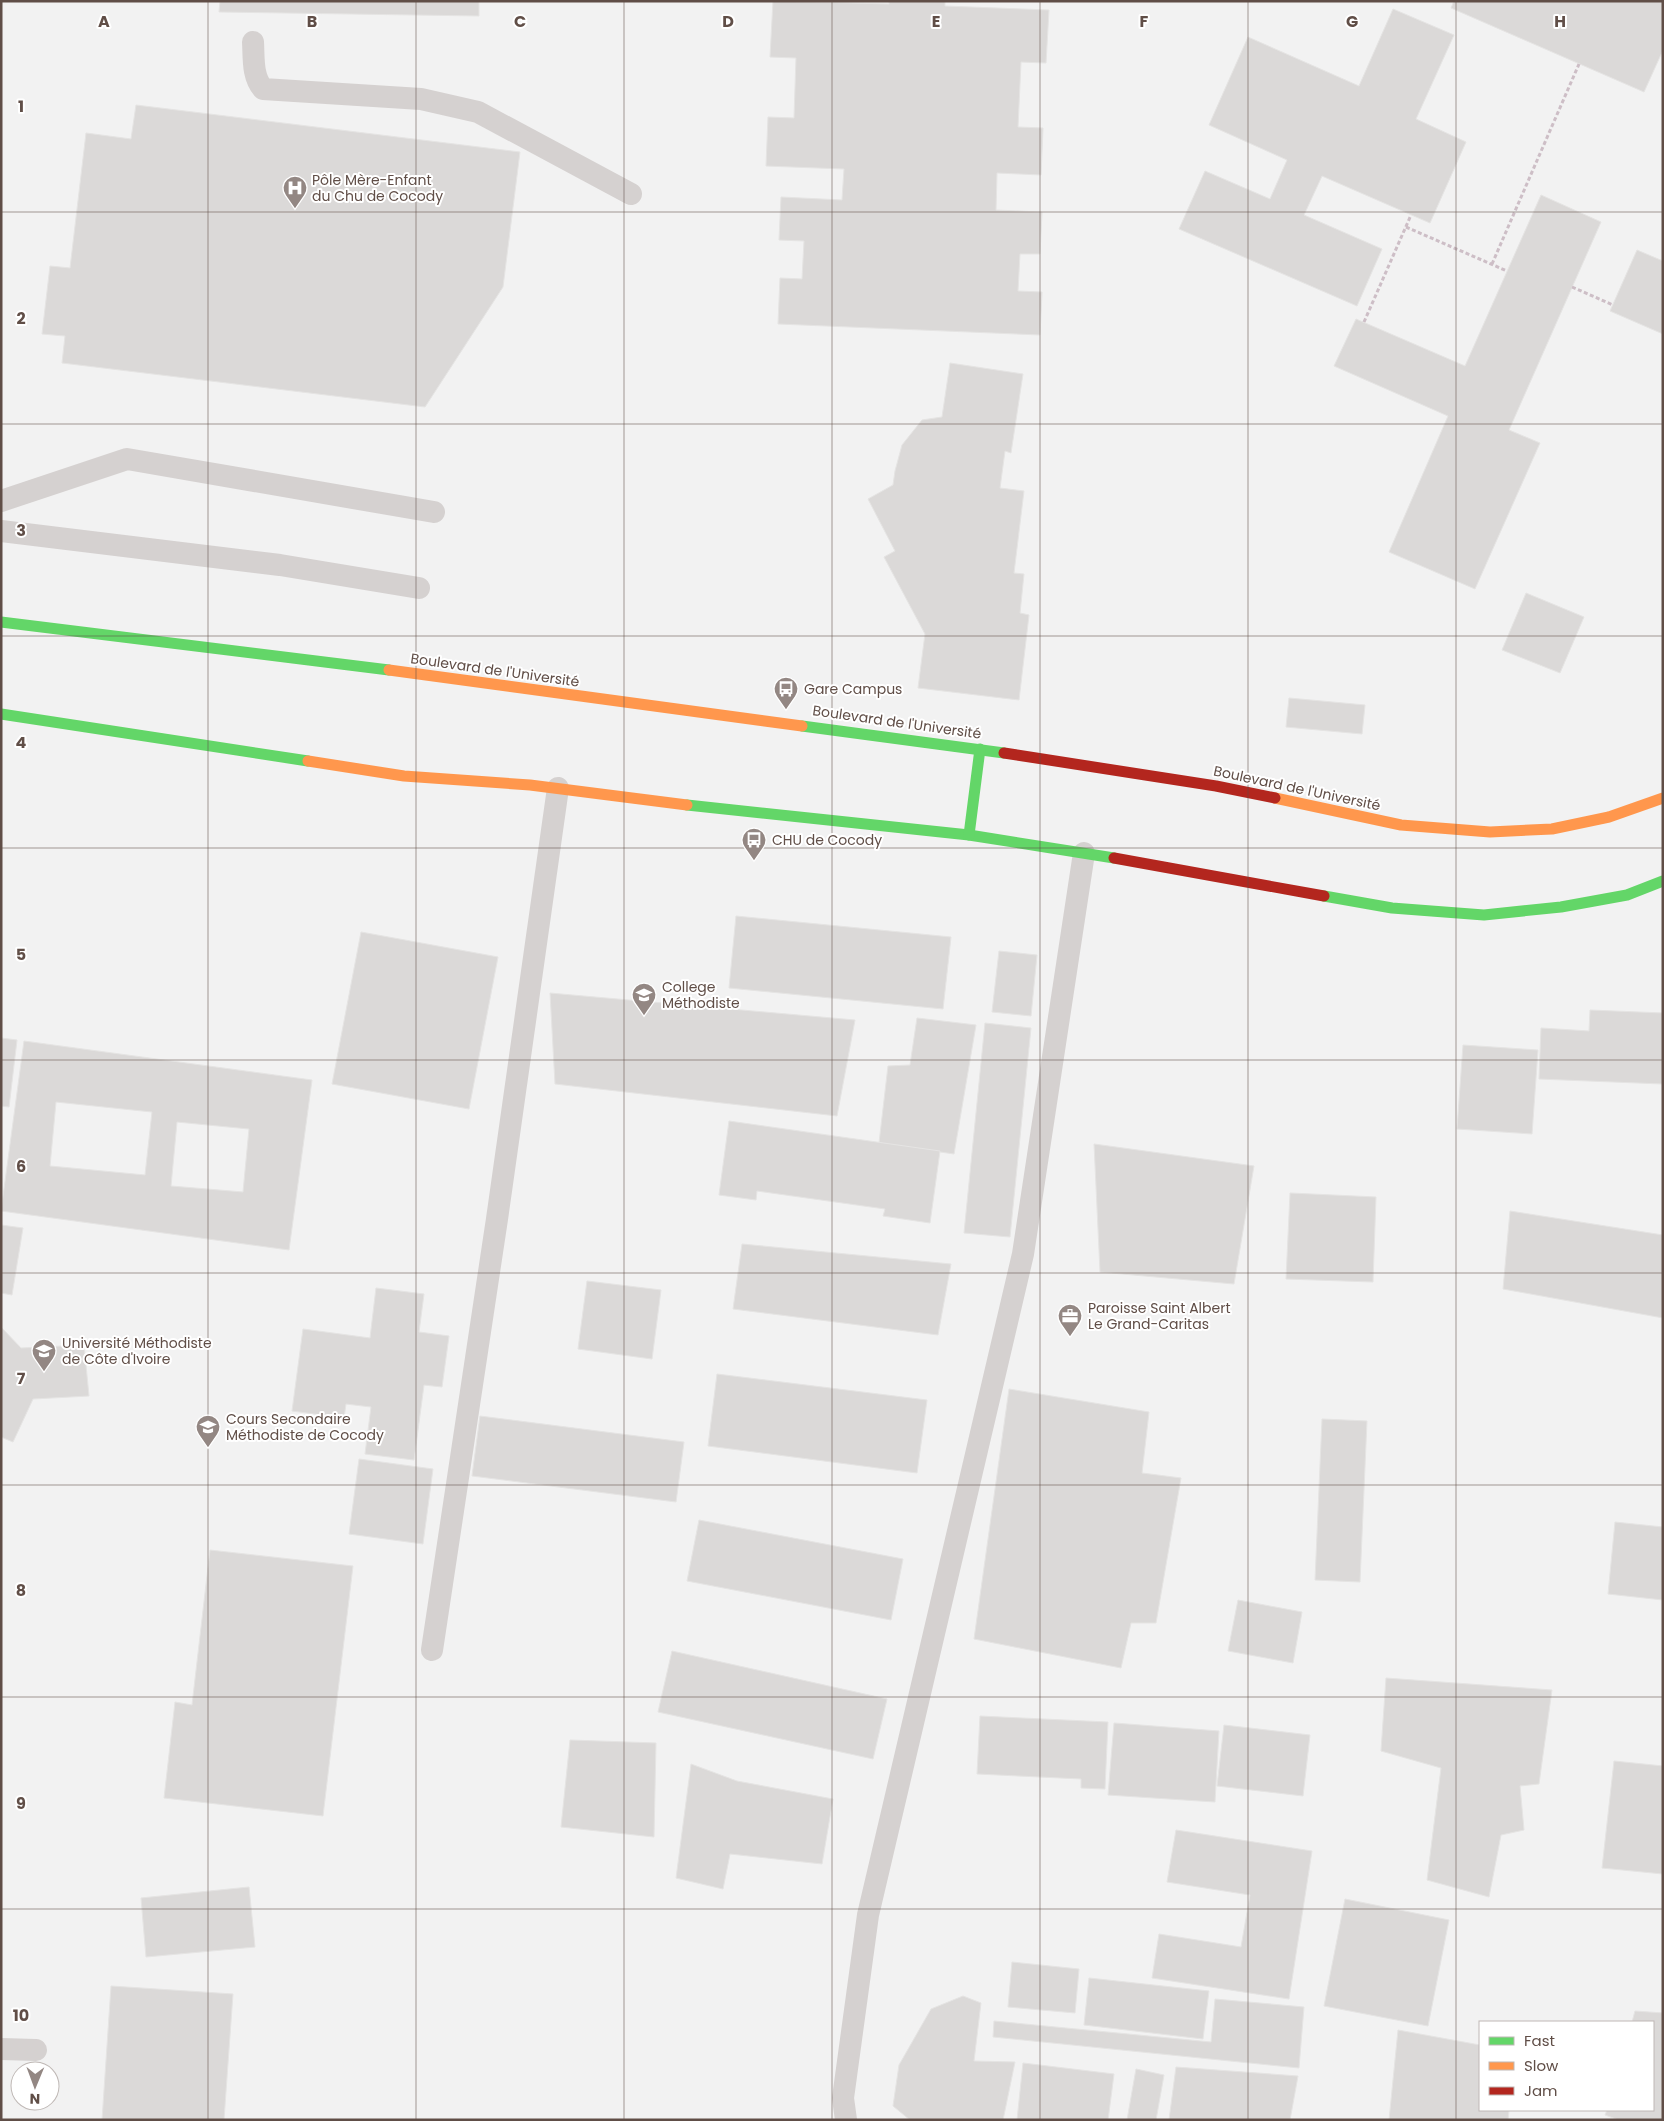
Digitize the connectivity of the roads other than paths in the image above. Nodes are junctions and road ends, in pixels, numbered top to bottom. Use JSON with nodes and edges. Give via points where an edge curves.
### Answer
{"nodes":[{"id":1,"x":253,"y":42,"type":"dead end"},
{"id":2,"x":631,"y":194,"type":"dead end"},
{"id":3,"x":1,"y":501,"type":"edge"},
{"id":4,"x":434,"y":512,"type":"dead end"},
{"id":5,"x":1,"y":531,"type":"edge"},
{"id":6,"x":419,"y":588,"type":"dead end"},
{"id":7,"x":1,"y":622,"type":"edge"},
{"id":8,"x":1,"y":714,"type":"edge"},
{"id":9,"x":980,"y":749,"type":"junction"},
{"id":10,"x":558,"y":788,"type":"junction"},
{"id":11,"x":1663,"y":798,"type":"edge"},
{"id":12,"x":969,"y":835,"type":"junction"},
{"id":13,"x":1084,"y":853,"type":"junction"},
{"id":14,"x":1663,"y":881,"type":"edge"},
{"id":15,"x":432,"y":1650,"type":"dead end"},
{"id":16,"x":1,"y":2049,"type":"edge"},
{"id":17,"x":36,"y":2050,"type":"dead end"},
{"id":18,"x":846,"y":2120,"type":"edge"}],
"edges":[{"from":1,"to":2,"type":"lane","via":[[254,71],[257,83],[263,89],[421,100],[478,112]]},
{"from":3,"to":4,"type":"lane","via":[[126,459]]},
{"from":5,"to":6,"type":"lane","via":[[280,565]]},
{"from":7,"to":9,"type":"street","name":"Boulevard de l'Université","via":[[301,658]]},
{"from":8,"to":10,"type":"street","via":[[404,776]]},
{"from":9,"to":11,"type":"street","name":"Boulevard de l'Université","via":[[1216,786],[1401,825],[1490,832],[1552,829],[1609,817]]},
{"from":9,"to":12,"type":"street"},
{"from":10,"to":12,"type":"street","via":[[758,814]]},
{"from":10,"to":15,"type":"lane"},
{"from":12,"to":13,"type":"street"},
{"from":13,"to":14,"type":"street","via":[[1392,908],[1484,915],[1562,907],[1628,895]]},
{"from":13,"to":18,"type":"lane","via":[[1023,1254],[868,1915],[843,2098]]},
{"from":16,"to":17,"type":"lane"}]}
